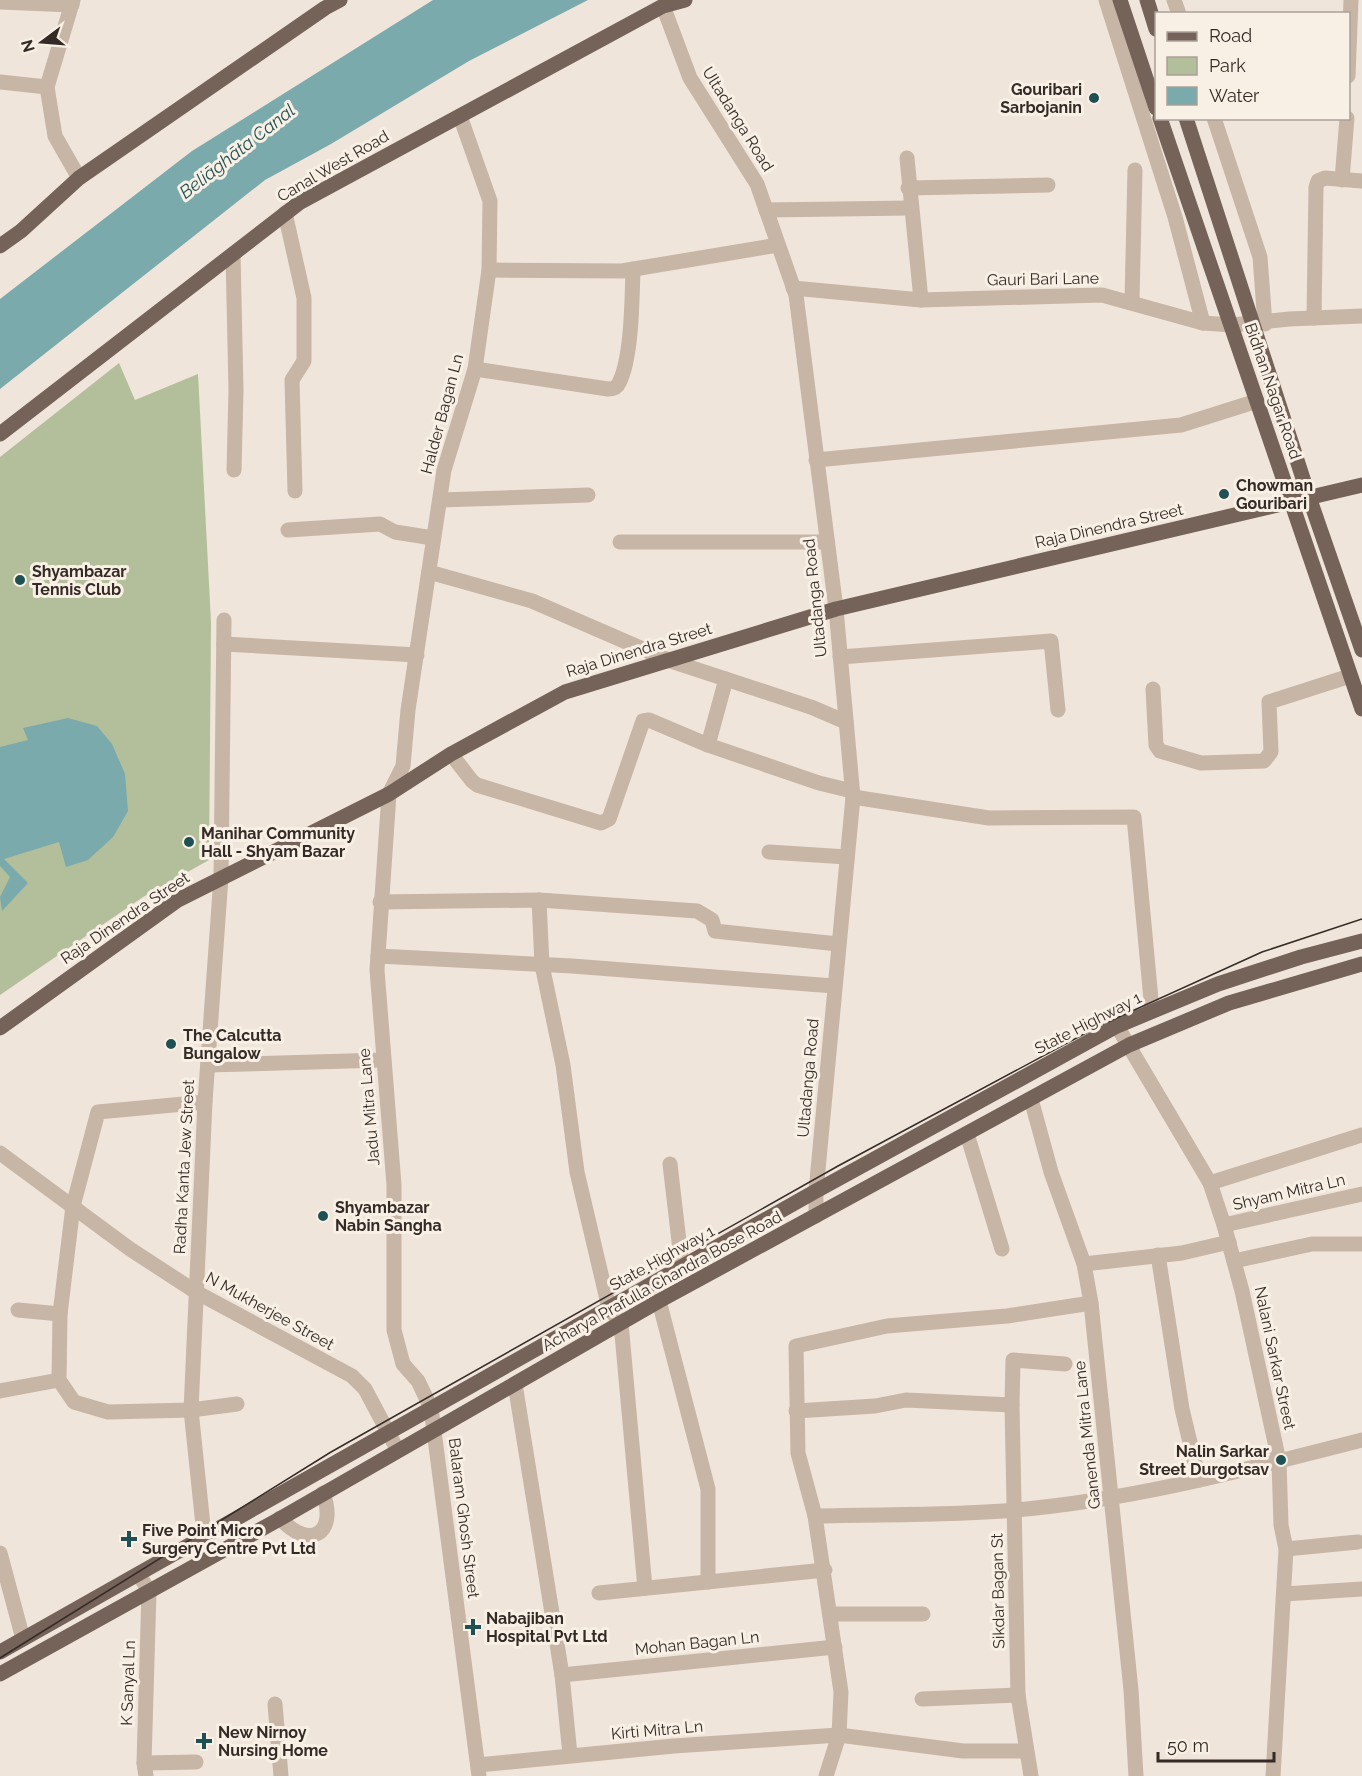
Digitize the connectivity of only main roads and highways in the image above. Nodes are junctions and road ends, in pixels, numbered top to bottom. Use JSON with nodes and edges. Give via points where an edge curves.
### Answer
{"nodes":[{"id":1,"x":340,"y":0,"type":"edge"},
{"id":2,"x":685,"y":0,"type":"edge"},
{"id":3,"x":1120,"y":0,"type":"edge"},
{"id":4,"x":1147,"y":0,"type":"edge"},
{"id":5,"x":1155,"y":26,"type":"edge"},
{"id":6,"x":1155,"y":105,"type":"edge"},
{"id":7,"x":1161,"y":120,"type":"edge"},
{"id":8,"x":1187,"y":120,"type":"edge"},
{"id":9,"x":0,"y":246,"type":"edge"},
{"id":10,"x":0,"y":434,"type":"edge"},
{"id":11,"x":1362,"y":485,"type":"edge"},
{"id":12,"x":1309,"y":497,"type":"junction"},
{"id":13,"x":1291,"y":502,"type":"junction"},
{"id":14,"x":1362,"y":650,"type":"edge"},
{"id":15,"x":1362,"y":709,"type":"edge"},
{"id":16,"x":1362,"y":941,"type":"edge"},
{"id":17,"x":1362,"y":964,"type":"edge"},
{"id":18,"x":0,"y":1028,"type":"edge"},
{"id":19,"x":0,"y":1652,"type":"edge"},
{"id":20,"x":0,"y":1674,"type":"edge"}],
"edges":[{"from":1,"to":9,"type":"main road","via":[[79,178]]},
{"from":2,"to":10,"type":"main road","name":"Canal West Road","via":[[663,6],[299,203]]},
{"from":3,"to":6,"type":"main road"},
{"from":4,"to":5,"type":"main road"},
{"from":7,"to":13,"type":"main road","name":"Bidhan Nagar Road"},
{"from":8,"to":12,"type":"main road","via":[[1259,324]]},
{"from":11,"to":12,"type":"main road","name":"Raja Dinendra Street"},
{"from":12,"to":13,"type":"main road","name":"Raja Dinendra Street"},
{"from":12,"to":14,"type":"main road"},
{"from":13,"to":15,"type":"main road","name":"Bidhan Nagar Road"},
{"from":13,"to":18,"type":"main road","name":"Raja Dinendra Street","via":[[836,609],[565,692],[452,754],[389,794],[178,900]]},
{"from":16,"to":19,"type":"main road","name":"State Highway 1","via":[[1301,957],[1117,1026],[816,1191]]},
{"from":17,"to":20,"type":"main road","name":"Acharya Prafulla Chandra Bose Road","via":[[1229,1003],[1129,1045],[659,1301]]}]}
